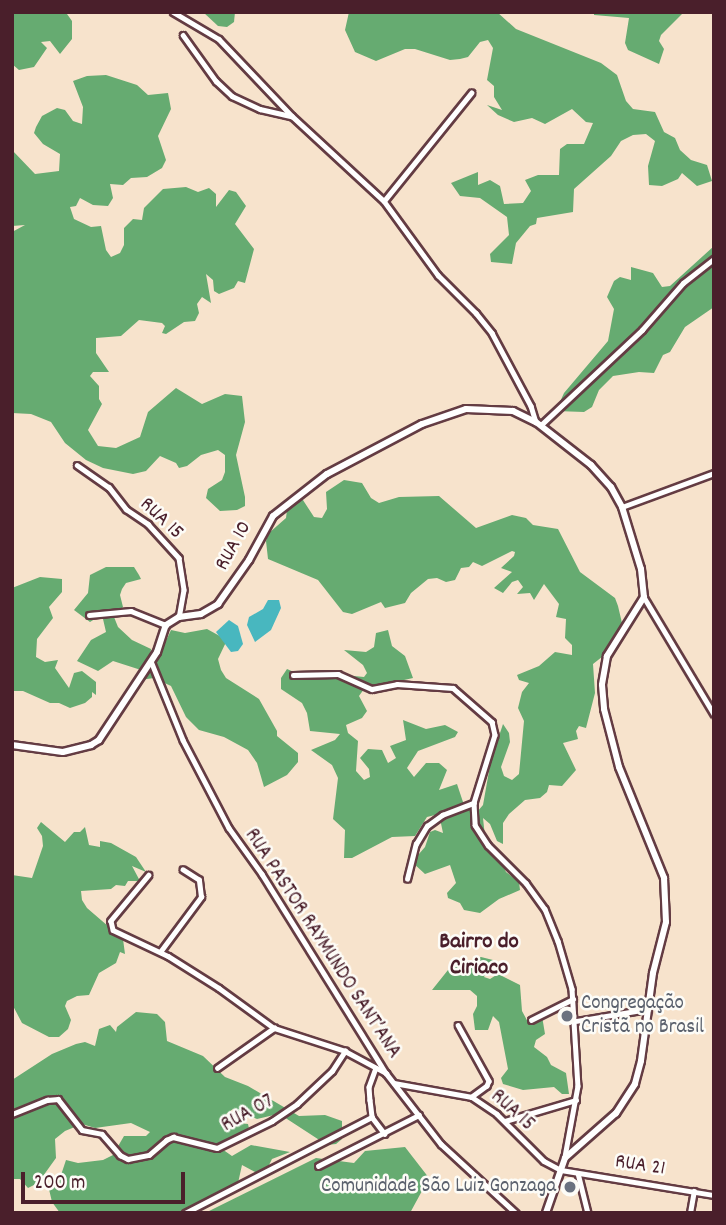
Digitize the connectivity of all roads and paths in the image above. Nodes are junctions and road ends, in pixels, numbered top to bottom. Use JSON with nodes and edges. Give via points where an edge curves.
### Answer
{"nodes":[{"id":1,"x":173,"y":12,"type":"edge"},
{"id":2,"x":183,"y":35,"type":"dead end"},
{"id":3,"x":471,"y":93,"type":"dead end"},
{"id":4,"x":292,"y":116,"type":"junction"},
{"id":5,"x":384,"y":201,"type":"junction"},
{"id":6,"x":714,"y":259,"type":"edge"},
{"id":7,"x":539,"y":424,"type":"junction"},
{"id":8,"x":77,"y":465,"type":"dead end"},
{"id":9,"x":714,"y":473,"type":"edge"},
{"id":10,"x":622,"y":507,"type":"junction"},
{"id":11,"x":644,"y":597,"type":"junction"},
{"id":12,"x":89,"y":615,"type":"dead end"},
{"id":13,"x":179,"y":617,"type":"junction"},
{"id":14,"x":166,"y":625,"type":"junction"},
{"id":15,"x":150,"y":660,"type":"junction"},
{"id":16,"x":293,"y":674,"type":"dead end"},
{"id":17,"x":714,"y":714,"type":"edge"},
{"id":18,"x":12,"y":745,"type":"edge"},
{"id":19,"x":474,"y":803,"type":"junction"},
{"id":20,"x":183,"y":870,"type":"dead end"},
{"id":21,"x":149,"y":875,"type":"dead end"},
{"id":22,"x":407,"y":879,"type":"dead end"},
{"id":23,"x":160,"y":952,"type":"junction"},
{"id":24,"x":573,"y":999,"type":"junction"},
{"id":25,"x":648,"y":1009,"type":"junction"},
{"id":26,"x":531,"y":1020,"type":"dead end"},
{"id":27,"x":576,"y":1021,"type":"junction"},
{"id":28,"x":458,"y":1025,"type":"dead end"},
{"id":29,"x":274,"y":1028,"type":"junction"},
{"id":30,"x":345,"y":1051,"type":"junction"},
{"id":31,"x":376,"y":1068,"type":"junction"},
{"id":32,"x":217,"y":1069,"type":"dead end"},
{"id":33,"x":386,"y":1073,"type":"junction"},
{"id":34,"x":394,"y":1083,"type":"junction"},
{"id":35,"x":472,"y":1097,"type":"junction"},
{"id":36,"x":576,"y":1100,"type":"junction"},
{"id":37,"x":12,"y":1114,"type":"edge"},
{"id":38,"x":419,"y":1115,"type":"junction"},
{"id":39,"x":372,"y":1117,"type":"junction"},
{"id":40,"x":505,"y":1121,"type":"junction"},
{"id":41,"x":385,"y":1134,"type":"junction"},
{"id":42,"x":565,"y":1158,"type":"junction"},
{"id":43,"x":318,"y":1166,"type":"dead end"},
{"id":44,"x":561,"y":1170,"type":"junction"},
{"id":45,"x":578,"y":1172,"type":"junction"},
{"id":46,"x":694,"y":1191,"type":"junction"},
{"id":47,"x":714,"y":1195,"type":"edge"},
{"id":48,"x":185,"y":1213,"type":"edge"},
{"id":49,"x":516,"y":1213,"type":"edge"},
{"id":50,"x":546,"y":1213,"type":"edge"},
{"id":51,"x":588,"y":1213,"type":"edge"},
{"id":52,"x":690,"y":1213,"type":"edge"}],
"edges":[{"from":1,"to":4,"type":"street","via":[[219,39]]},
{"from":2,"to":4,"type":"street","via":[[232,96]]},
{"from":3,"to":5,"type":"street"},
{"from":4,"to":5,"type":"street"},
{"from":5,"to":7,"type":"street","via":[[438,275],[492,333]]},
{"from":6,"to":7,"type":"street","via":[[683,283],[642,330]]},
{"from":7,"to":10,"type":"street","name":"RUA 10","via":[[601,474]]},
{"from":7,"to":13,"type":"street","name":"RUA 10","via":[[513,411],[467,409],[422,424],[371,450],[327,474],[272,516],[218,604],[201,614]]},
{"from":8,"to":13,"type":"street","name":"RUA 15","via":[[109,487],[178,558],[184,590]]},
{"from":9,"to":10,"type":"street"},
{"from":10,"to":11,"type":"street","name":"RUA 10","via":[[638,553]]},
{"from":11,"to":17,"type":"street"},
{"from":11,"to":25,"type":"street","via":[[607,656],[602,685],[619,767],[664,877],[666,922]]},
{"from":12,"to":14,"type":"street","via":[[131,611]]},
{"from":13,"to":14,"type":"street","name":"RUA 10"},
{"from":14,"to":15,"type":"street"},
{"from":15,"to":18,"type":"street","via":[[99,740],[63,752]]},
{"from":15,"to":33,"type":"street","name":"RUA PASTOR RAYMUNDO SANT’ANA","via":[[179,732],[229,828]]},
{"from":16,"to":19,"type":"street","via":[[338,674],[372,689],[432,684],[459,691],[495,730]]},
{"from":19,"to":22,"type":"street","via":[[434,819],[416,844]]},
{"from":19,"to":24,"type":"street","via":[[475,825],[481,836],[545,909]]},
{"from":20,"to":23,"type":"street","via":[[199,880],[201,897]]},
{"from":21,"to":23,"type":"street","via":[[111,922],[113,930]]},
{"from":23,"to":29,"type":"street"},
{"from":24,"to":26,"type":"street"},
{"from":24,"to":27,"type":"street"},
{"from":25,"to":27,"type":"street"},
{"from":25,"to":42,"type":"street","via":[[635,1084],[616,1113]]},
{"from":27,"to":36,"type":"street"},
{"from":28,"to":35,"type":"street","via":[[489,1081]]},
{"from":29,"to":30,"type":"street"},
{"from":29,"to":32,"type":"street"},
{"from":30,"to":31,"type":"street"},
{"from":30,"to":37,"type":"street","name":"RUA 07","via":[[332,1071],[297,1104],[217,1148],[173,1137],[149,1155],[128,1159],[102,1134],[82,1130],[58,1099]]},
{"from":31,"to":33,"type":"street"},
{"from":31,"to":39,"type":"street","via":[[369,1087]]},
{"from":33,"to":34,"type":"street","name":"RUA PASTOR RAYMUNDO SANT’ANA"},
{"from":34,"to":35,"type":"street","name":"RUA 15"},
{"from":34,"to":38,"type":"street","name":"RUA PASTOR RAYMUNDO SANT’ANA"},
{"from":35,"to":40,"type":"street","name":"RUA 15"},
{"from":36,"to":40,"type":"street"},
{"from":36,"to":42,"type":"street"},
{"from":38,"to":41,"type":"street"},
{"from":38,"to":49,"type":"street","name":"RUA PASTOR RAYMUNDO SANT’ANA","via":[[442,1144]]},
{"from":39,"to":41,"type":"street"},
{"from":39,"to":48,"type":"street"},
{"from":40,"to":44,"type":"street","name":"RUA 15","via":[[544,1161]]},
{"from":41,"to":43,"type":"street"},
{"from":42,"to":44,"type":"street"},
{"from":44,"to":45,"type":"street","name":"RUA 21"},
{"from":44,"to":50,"type":"street"},
{"from":45,"to":46,"type":"street","name":"RUA 21"},
{"from":45,"to":51,"type":"street"},
{"from":46,"to":47,"type":"street","name":"RUA 21"},
{"from":46,"to":52,"type":"street"}]}
